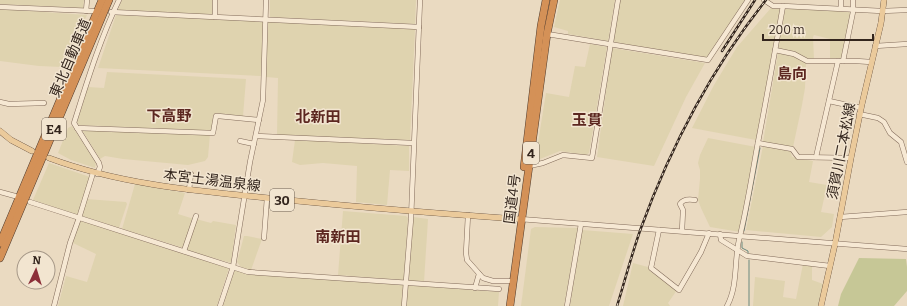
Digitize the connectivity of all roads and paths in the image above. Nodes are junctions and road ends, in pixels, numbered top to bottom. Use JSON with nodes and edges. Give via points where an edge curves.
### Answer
{"nodes":[{"id":1,"x":87,"y":0,"type":"edge"},
{"id":2,"x":102,"y":0,"type":"edge"},
{"id":3,"x":109,"y":0,"type":"edge"},
{"id":4,"x":119,"y":0,"type":"edge"},
{"id":5,"x":215,"y":0,"type":"edge"},
{"id":6,"x":266,"y":0,"type":"edge"},
{"id":7,"x":420,"y":0,"type":"edge"},
{"id":8,"x":546,"y":0,"type":"edge"},
{"id":9,"x":554,"y":0,"type":"edge"},
{"id":10,"x":618,"y":0,"type":"edge"},
{"id":11,"x":748,"y":0,"type":"edge"},
{"id":12,"x":764,"y":0,"type":"edge"},
{"id":13,"x":797,"y":0,"type":"edge"},
{"id":14,"x":841,"y":0,"type":"edge"},
{"id":15,"x":853,"y":0,"type":"edge"},
{"id":16,"x":884,"y":0,"type":"edge"},
{"id":17,"x":784,"y":6,"type":"junction"},
{"id":18,"x":0,"y":7,"type":"edge"},
{"id":19,"x":797,"y":7,"type":"junction"},
{"id":20,"x":841,"y":8,"type":"junction"},
{"id":21,"x":853,"y":9,"type":"junction"},
{"id":22,"x":907,"y":10,"type":"edge"},
{"id":23,"x":86,"y":11,"type":"junction"},
{"id":24,"x":93,"y":11,"type":"dead end"},
{"id":25,"x":882,"y":11,"type":"junction"},
{"id":26,"x":111,"y":12,"type":"junction"},
{"id":27,"x":215,"y":17,"type":"junction"},
{"id":28,"x":266,"y":19,"type":"junction"},
{"id":29,"x":418,"y":27,"type":"junction"},
{"id":30,"x":547,"y":34,"type":"junction"},
{"id":31,"x":907,"y":44,"type":"edge"},
{"id":32,"x":610,"y":45,"type":"junction"},
{"id":33,"x":875,"y":46,"type":"junction"},
{"id":34,"x":775,"y":50,"type":"junction"},
{"id":35,"x":840,"y":61,"type":"junction"},
{"id":36,"x":871,"y":62,"type":"junction"},
{"id":37,"x":829,"y":101,"type":"junction"},
{"id":38,"x":0,"y":102,"type":"edge"},
{"id":39,"x":44,"y":103,"type":"dead end"},
{"id":40,"x":860,"y":111,"type":"junction"},
{"id":41,"x":259,"y":120,"type":"junction"},
{"id":42,"x":77,"y":128,"type":"junction"},
{"id":43,"x":0,"y":131,"type":"edge"},
{"id":44,"x":256,"y":136,"type":"junction"},
{"id":45,"x":240,"y":141,"type":"dead end"},
{"id":46,"x":413,"y":143,"type":"junction"},
{"id":47,"x":758,"y":143,"type":"junction"},
{"id":48,"x":254,"y":144,"type":"junction"},
{"id":49,"x":32,"y":151,"type":"dead end"},
{"id":50,"x":816,"y":157,"type":"junction"},
{"id":51,"x":49,"y":158,"type":"dead end"},
{"id":52,"x":851,"y":158,"type":"junction"},
{"id":53,"x":907,"y":162,"type":"edge"},
{"id":54,"x":529,"y":166,"type":"junction"},
{"id":55,"x":95,"y":174,"type":"junction"},
{"id":56,"x":191,"y":174,"type":"dead end"},
{"id":57,"x":189,"y":190,"type":"junction"},
{"id":58,"x":0,"y":192,"type":"edge"},
{"id":59,"x":15,"y":196,"type":"dead end"},
{"id":60,"x":245,"y":196,"type":"junction"},
{"id":61,"x":267,"y":198,"type":"junction"},
{"id":62,"x":695,"y":200,"type":"dead end"},
{"id":63,"x":30,"y":202,"type":"dead end"},
{"id":64,"x":410,"y":211,"type":"junction"},
{"id":65,"x":907,"y":212,"type":"edge"},
{"id":66,"x":468,"y":215,"type":"junction"},
{"id":67,"x":196,"y":216,"type":"dead end"},
{"id":68,"x":840,"y":216,"type":"junction"},
{"id":69,"x":80,"y":218,"type":"junction"},
{"id":70,"x":520,"y":219,"type":"junction"},
{"id":71,"x":581,"y":224,"type":"junction"},
{"id":72,"x":659,"y":230,"type":"junction"},
{"id":73,"x":682,"y":231,"type":"junction"},
{"id":74,"x":709,"y":233,"type":"junction"},
{"id":75,"x":720,"y":234,"type":"junction"},
{"id":76,"x":740,"y":236,"type":"junction"},
{"id":77,"x":264,"y":238,"type":"dead end"},
{"id":78,"x":0,"y":243,"type":"edge"},
{"id":79,"x":836,"y":244,"type":"junction"},
{"id":80,"x":907,"y":249,"type":"edge"},
{"id":81,"x":737,"y":250,"type":"junction"},
{"id":82,"x":184,"y":251,"type":"junction"},
{"id":83,"x":0,"y":258,"type":"edge"},
{"id":84,"x":830,"y":266,"type":"junction"},
{"id":85,"x":233,"y":267,"type":"junction"},
{"id":86,"x":479,"y":274,"type":"junction"},
{"id":87,"x":509,"y":281,"type":"junction"},
{"id":88,"x":406,"y":283,"type":"junction"},
{"id":89,"x":476,"y":288,"type":"junction"},
{"id":90,"x":499,"y":289,"type":"dead end"},
{"id":91,"x":54,"y":306,"type":"edge"},
{"id":92,"x":220,"y":306,"type":"edge"},
{"id":93,"x":404,"y":306,"type":"edge"},
{"id":94,"x":506,"y":306,"type":"edge"},
{"id":95,"x":510,"y":306,"type":"edge"},
{"id":96,"x":567,"y":306,"type":"edge"},
{"id":97,"x":727,"y":306,"type":"edge"},
{"id":98,"x":821,"y":306,"type":"edge"}],
"edges":[{"from":1,"to":23,"type":"street"},
{"from":2,"to":78,"type":"highway","name":"東北自動車道","number":"E4"},
{"from":3,"to":83,"type":"highway","name":"東北自動車道","number":"E4"},
{"from":4,"to":26,"type":"street"},
{"from":5,"to":27,"type":"street"},
{"from":6,"to":28,"type":"street"},
{"from":7,"to":29,"type":"street"},
{"from":8,"to":70,"type":"highway","name":"国道4号","number":"4"},
{"from":9,"to":30,"type":"highway","name":"国道4号","number":"4"},
{"from":10,"to":32,"type":"street"},
{"from":11,"to":32,"type":"street","via":[[708,60]]},
{"from":12,"to":17,"type":"street","via":[[773,6]]},
{"from":13,"to":19,"type":"street"},
{"from":14,"to":20,"type":"street"},
{"from":15,"to":21,"type":"street"},
{"from":16,"to":25,"type":"main road","name":"須賀川二本松線"},
{"from":17,"to":19,"type":"street"},
{"from":17,"to":34,"type":"street"},
{"from":18,"to":23,"type":"street"},
{"from":19,"to":20,"type":"street"},
{"from":20,"to":21,"type":"street"},
{"from":21,"to":25,"type":"street"},
{"from":21,"to":35,"type":"street"},
{"from":22,"to":25,"type":"street"},
{"from":23,"to":24,"type":"street"},
{"from":25,"to":33,"type":"main road","name":"須賀川二本松線"},
{"from":26,"to":27,"type":"street"},
{"from":26,"to":42,"type":"street","via":[[74,123]]},
{"from":27,"to":28,"type":"street"},
{"from":28,"to":29,"type":"street"},
{"from":28,"to":41,"type":"street","via":[[263,100]]},
{"from":29,"to":46,"type":"street"},
{"from":30,"to":32,"type":"street"},
{"from":30,"to":54,"type":"highway","name":"国道4号","number":"4"},
{"from":31,"to":33,"type":"street"},
{"from":32,"to":54,"type":"street","via":[[592,158],[564,155]]},
{"from":33,"to":36,"type":"main road","name":"須賀川二本松線"},
{"from":34,"to":35,"type":"street","via":[[794,54],[807,61]]},
{"from":34,"to":47,"type":"street"},
{"from":35,"to":36,"type":"street"},
{"from":35,"to":37,"type":"street"},
{"from":36,"to":40,"type":"main road","name":"須賀川二本松線"},
{"from":37,"to":40,"type":"street"},
{"from":37,"to":50,"type":"street"},
{"from":38,"to":39,"type":"street"},
{"from":40,"to":52,"type":"main road","name":"須賀川二本松線"},
{"from":40,"to":53,"type":"street","via":[[884,122],[890,133],[901,142]]},
{"from":41,"to":42,"type":"street","via":[[216,116],[213,133]]},
{"from":41,"to":44,"type":"street"},
{"from":42,"to":55,"type":"street","via":[[99,163],[100,167]]},
{"from":43,"to":49,"type":"main road"},
{"from":44,"to":46,"type":"street"},
{"from":44,"to":48,"type":"street"},
{"from":45,"to":48,"type":"street"},
{"from":46,"to":64,"type":"street"},
{"from":47,"to":50,"type":"street","via":[[792,149],[798,157]]},
{"from":47,"to":76,"type":"street"},
{"from":48,"to":60,"type":"street"},
{"from":50,"to":52,"type":"street"},
{"from":51,"to":55,"type":"main road","name":"本宮土湯温泉線","number":"30"},
{"from":52,"to":68,"type":"main road","name":"須賀川二本松線"},
{"from":54,"to":70,"type":"highway","name":"国道4号","number":"4"},
{"from":55,"to":57,"type":"main road","name":"本宮土湯温泉線","number":"30"},
{"from":55,"to":69,"type":"street"},
{"from":56,"to":57,"type":"street"},
{"from":57,"to":60,"type":"main road","name":"本宮土湯温泉線","number":"30"},
{"from":58,"to":59,"type":"street"},
{"from":60,"to":61,"type":"main road","name":"本宮土湯温泉線","number":"30"},
{"from":60,"to":85,"type":"street"},
{"from":61,"to":64,"type":"main road","name":"本宮土湯温泉線","number":"30"},
{"from":61,"to":77,"type":"street"},
{"from":62,"to":73,"type":"street","via":[[682,201],[680,204],[683,210]]},
{"from":63,"to":69,"type":"street"},
{"from":64,"to":66,"type":"main road","name":"本宮土湯温泉線","number":"30"},
{"from":64,"to":88,"type":"street"},
{"from":65,"to":68,"type":"street"},
{"from":66,"to":70,"type":"main road","name":"本宮土湯温泉線","number":"30"},
{"from":66,"to":86,"type":"street","via":[[466,256]]},
{"from":67,"to":82,"type":"street"},
{"from":68,"to":79,"type":"main road","name":"須賀川二本松線"},
{"from":69,"to":82,"type":"street"},
{"from":69,"to":91,"type":"street","via":[[70,243]]},
{"from":70,"to":71,"type":"street"},
{"from":70,"to":87,"type":"highway","name":"国道4号","number":"4"},
{"from":70,"to":95,"type":"highway","name":"国道4号","number":"4"},
{"from":71,"to":72,"type":"street"},
{"from":71,"to":96,"type":"street"},
{"from":72,"to":73,"type":"street"},
{"from":72,"to":74,"type":"street","via":[[651,268],[679,290]]},
{"from":73,"to":74,"type":"street"},
{"from":74,"to":75,"type":"street"},
{"from":75,"to":76,"type":"street"},
{"from":75,"to":81,"type":"street","via":[[721,240]]},
{"from":76,"to":79,"type":"street"},
{"from":76,"to":81,"type":"street"},
{"from":79,"to":80,"type":"street"},
{"from":79,"to":84,"type":"main road","name":"須賀川二本松線"},
{"from":81,"to":84,"type":"street","via":[[747,256]]},
{"from":81,"to":97,"type":"street","via":[[735,278]]},
{"from":82,"to":85,"type":"street"},
{"from":84,"to":98,"type":"main road","name":"須賀川二本松線"},
{"from":85,"to":88,"type":"street","via":[[248,272]]},
{"from":85,"to":92,"type":"street"},
{"from":86,"to":87,"type":"street","via":[[486,280]]},
{"from":86,"to":89,"type":"street"},
{"from":87,"to":94,"type":"highway","name":"国道4号","number":"4"},
{"from":88,"to":89,"type":"street"},
{"from":88,"to":93,"type":"street"},
{"from":89,"to":90,"type":"street"}]}
